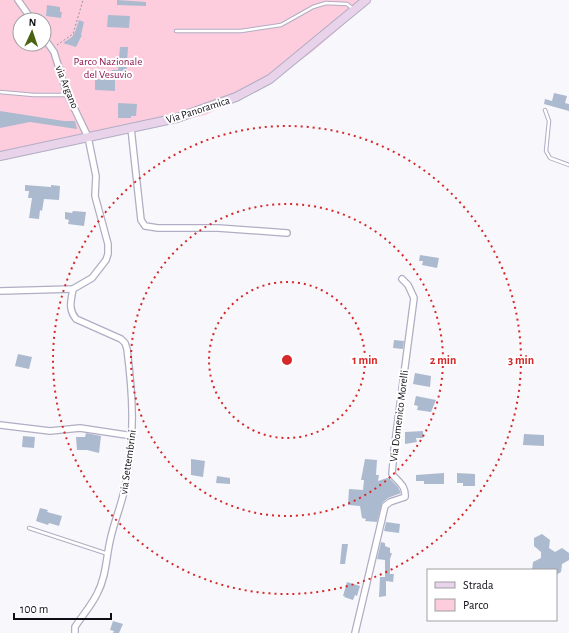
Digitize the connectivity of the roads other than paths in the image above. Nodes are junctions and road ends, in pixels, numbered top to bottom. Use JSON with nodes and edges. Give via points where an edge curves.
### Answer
{"nodes":[{"id":1,"x":18,"y":0,"type":"edge"},
{"id":2,"x":366,"y":0,"type":"edge"},
{"id":3,"x":355,"y":10,"type":"junction"},
{"id":4,"x":26,"y":12,"type":"edge"},
{"id":5,"x":176,"y":31,"type":"dead end"},
{"id":6,"x":52,"y":49,"type":"edge"},
{"id":7,"x":0,"y":92,"type":"edge"},
{"id":8,"x":68,"y":95,"type":"junction"},
{"id":9,"x":544,"y":110,"type":"dead end"},
{"id":10,"x":131,"y":128,"type":"junction"},
{"id":11,"x":88,"y":137,"type":"junction"},
{"id":12,"x":0,"y":156,"type":"edge"},
{"id":13,"x":569,"y":165,"type":"edge"},
{"id":14,"x":287,"y":233,"type":"dead end"},
{"id":15,"x":402,"y":279,"type":"dead end"},
{"id":16,"x":73,"y":289,"type":"junction"},
{"id":17,"x":0,"y":290,"type":"edge"},
{"id":18,"x":0,"y":425,"type":"edge"},
{"id":19,"x":133,"y":436,"type":"junction"},
{"id":20,"x":29,"y":528,"type":"dead end"},
{"id":21,"x":109,"y":554,"type":"junction"},
{"id":22,"x":75,"y":633,"type":"edge"},
{"id":23,"x":355,"y":633,"type":"edge"}],
"edges":[{"from":1,"to":4,"type":"street"},
{"from":2,"to":3,"type":"street","name":"Via Panoramica"},
{"from":3,"to":5,"type":"lane","via":[[347,4],[326,3],[313,7],[281,25],[242,30]]},
{"from":3,"to":10,"type":"street","name":"Via Panoramica","via":[[270,79],[236,97],[177,118]]},
{"from":6,"to":8,"type":"street","name":"via Argano"},
{"from":7,"to":8,"type":"lane"},
{"from":8,"to":11,"type":"street","name":"via Argano"},
{"from":9,"to":13,"type":"lane","via":[[549,121],[546,151],[550,158]]},
{"from":10,"to":11,"type":"street","name":"Via Panoramica"},
{"from":10,"to":14,"type":"street","via":[[141,220],[145,226]]},
{"from":11,"to":12,"type":"street","name":"Via Panoramica"},
{"from":11,"to":16,"type":"street","via":[[96,176],[95,196],[108,244],[108,254],[92,278]]},
{"from":15,"to":23,"type":"street","name":"Via Domenico Morelli","via":[[414,298],[392,474],[406,490],[405,496],[385,506]]},
{"from":16,"to":17,"type":"street"},
{"from":16,"to":19,"type":"street","name":"via Settembrini","via":[[70,306],[71,313],[76,319],[125,342],[132,394]]},
{"from":18,"to":19,"type":"street","via":[[50,431],[80,428]]},
{"from":19,"to":21,"type":"street","name":"via Settembrini","via":[[127,481],[110,541]]},
{"from":20,"to":21,"type":"lane"},
{"from":21,"to":22,"type":"street","name":"via Settembrini","via":[[97,594],[75,627]]}]}
